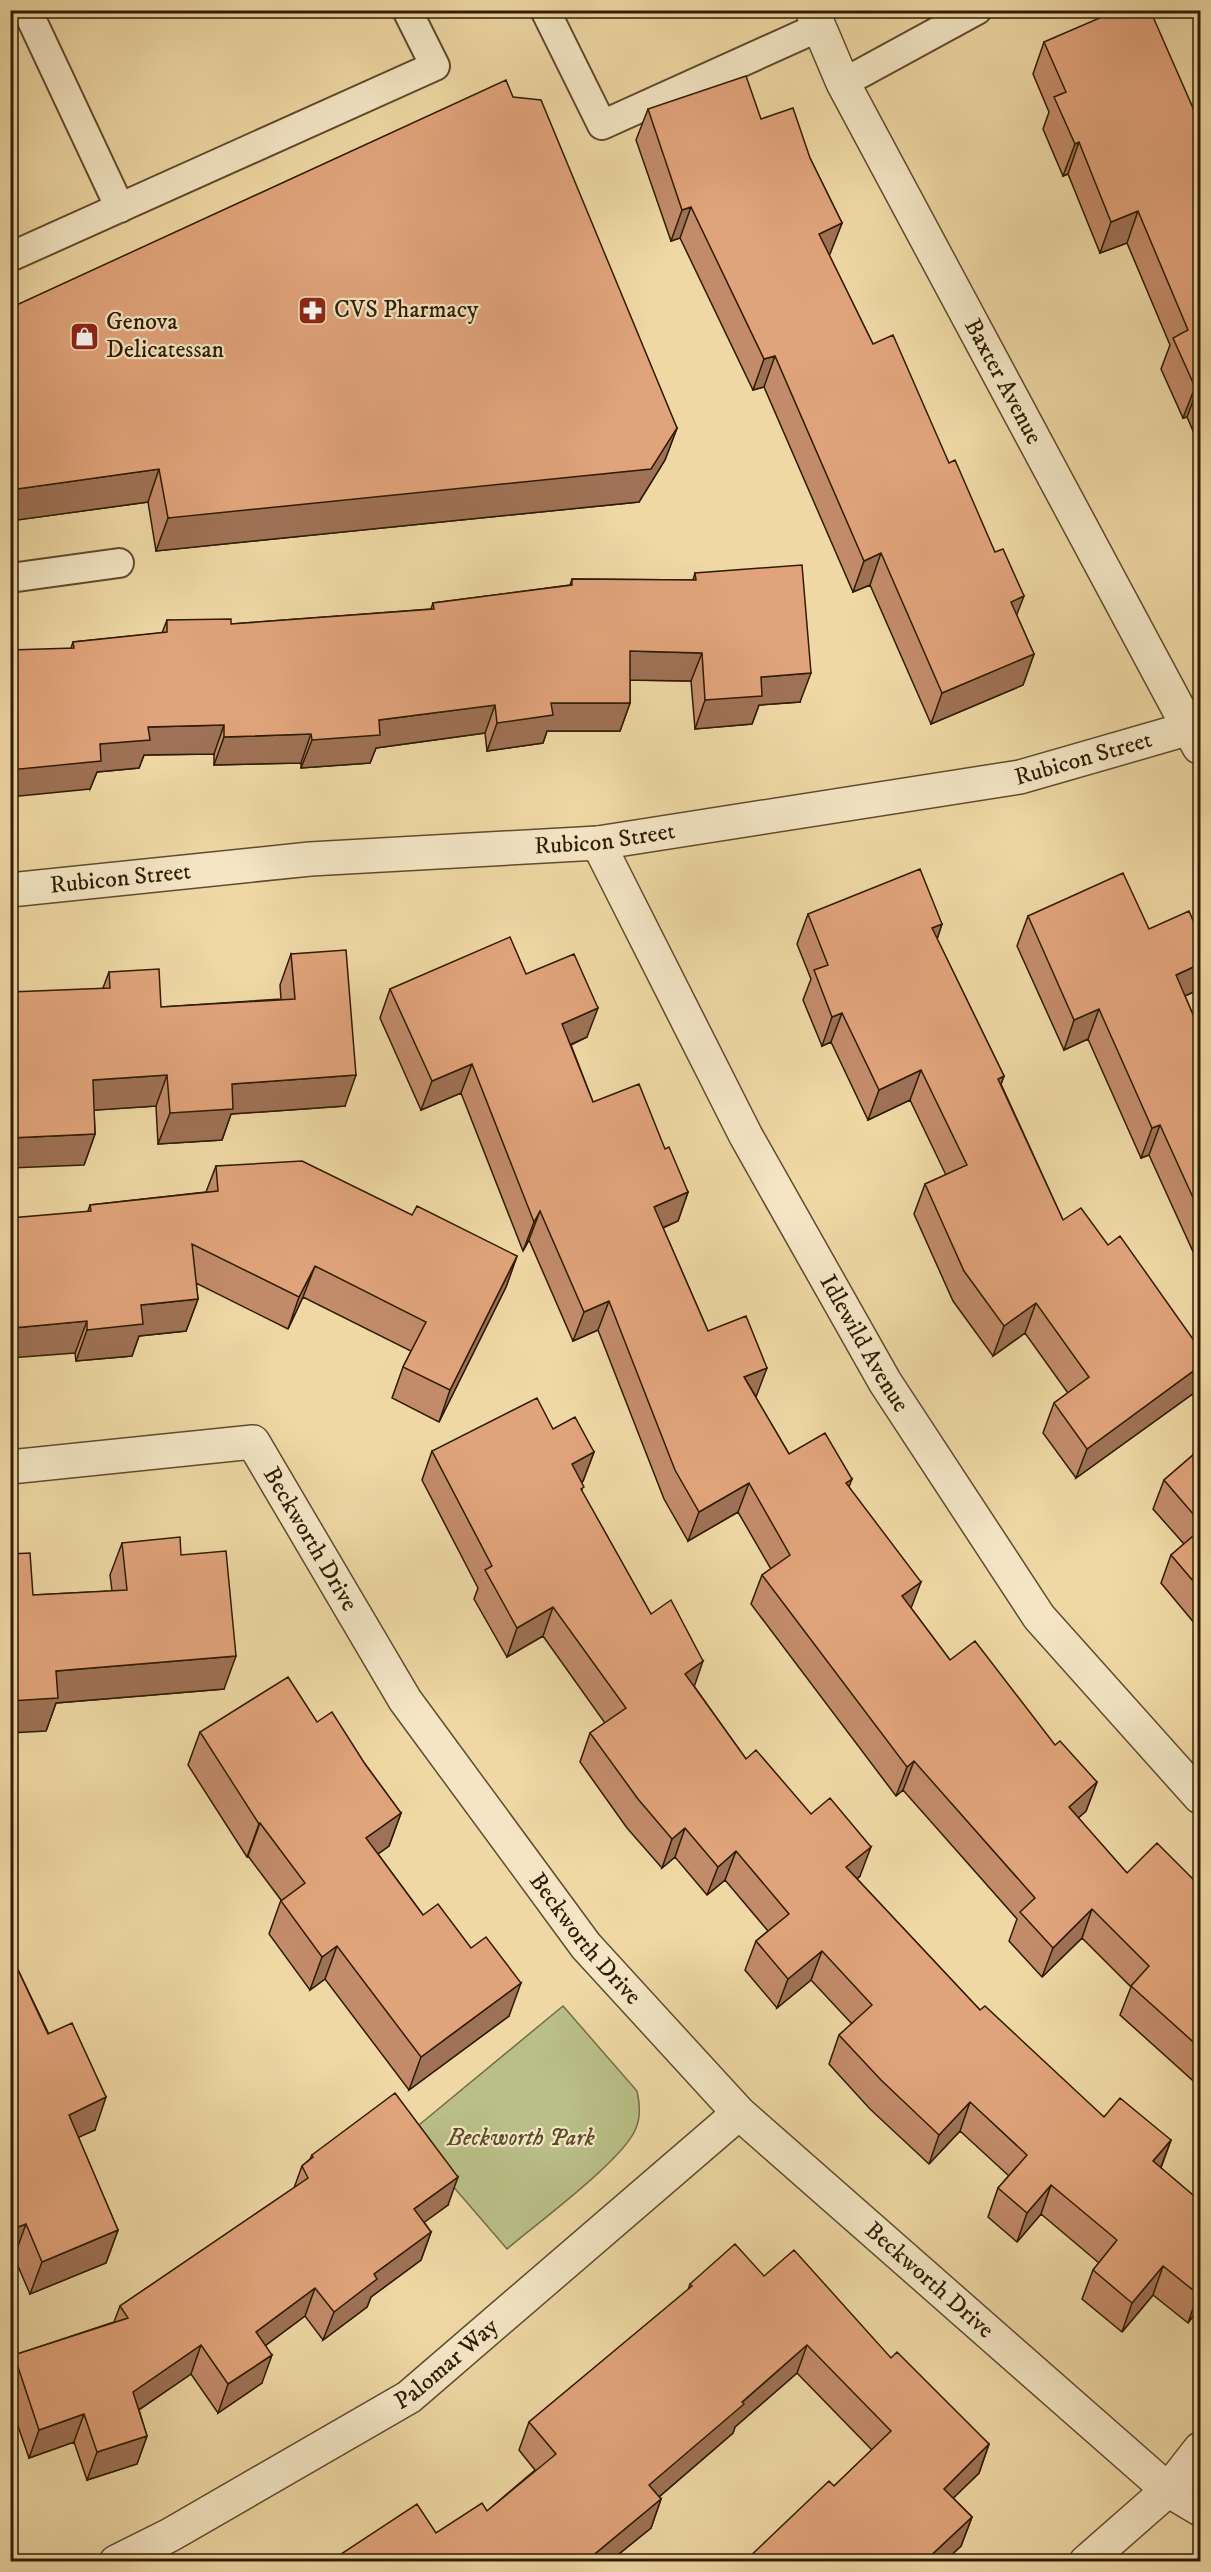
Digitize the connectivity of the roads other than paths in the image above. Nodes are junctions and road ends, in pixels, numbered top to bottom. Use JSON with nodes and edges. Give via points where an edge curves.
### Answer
{"nodes":[{"id":1,"x":27,"y":10,"type":"edge"},
{"id":2,"x":407,"y":10,"type":"edge"},
{"id":3,"x":544,"y":10,"type":"edge"},
{"id":4,"x":977,"y":10,"type":"edge"},
{"id":5,"x":816,"y":19,"type":"edge"},
{"id":6,"x":843,"y":82,"type":"junction"},
{"id":7,"x":120,"y":208,"type":"junction"},
{"id":8,"x":10,"y":257,"type":"edge"},
{"id":9,"x":119,"y":563,"type":"dead end"},
{"id":10,"x":10,"y":578,"type":"edge"},
{"id":11,"x":1195,"y":739,"type":"edge"},
{"id":12,"x":598,"y":843,"type":"junction"},
{"id":13,"x":10,"y":890,"type":"edge"},
{"id":14,"x":10,"y":1467,"type":"edge"},
{"id":15,"x":1200,"y":1797,"type":"edge"},
{"id":16,"x":739,"y":2113,"type":"junction"},
{"id":17,"x":1200,"y":2449,"type":"edge"},
{"id":18,"x":1168,"y":2490,"type":"junction"},
{"id":19,"x":1200,"y":2509,"type":"edge"},
{"id":20,"x":117,"y":2562,"type":"edge"},
{"id":21,"x":1086,"y":2562,"type":"edge"}],
"edges":[{"from":1,"to":7,"type":"lane"},
{"from":2,"to":7,"type":"lane","via":[[435,66]]},
{"from":3,"to":5,"type":"lane","via":[[602,125]]},
{"from":4,"to":6,"type":"lane"},
{"from":5,"to":6,"type":"street","name":"Baxter Avenue"},
{"from":6,"to":11,"type":"street","name":"Baxter Avenue"},
{"from":7,"to":8,"type":"lane"},
{"from":9,"to":10,"type":"lane"},
{"from":11,"to":12,"type":"street","name":"Rubicon Street","via":[[1020,777]]},
{"from":12,"to":13,"type":"street","name":"Rubicon Street","via":[[310,859]]},
{"from":12,"to":15,"type":"street","name":"Idlewild Avenue","via":[[746,1136],[885,1382],[1040,1617]]},
{"from":14,"to":16,"type":"street","name":"Beckworth Drive","via":[[253,1442],[405,1700],[586,1946]]},
{"from":16,"to":18,"type":"street","name":"Beckworth Drive"},
{"from":16,"to":20,"type":"street","name":"Palomar Way","via":[[409,2397]]},
{"from":17,"to":18,"type":"street"},
{"from":18,"to":19,"type":"street","name":"Beckworth Drive"},
{"from":18,"to":21,"type":"street"}]}
